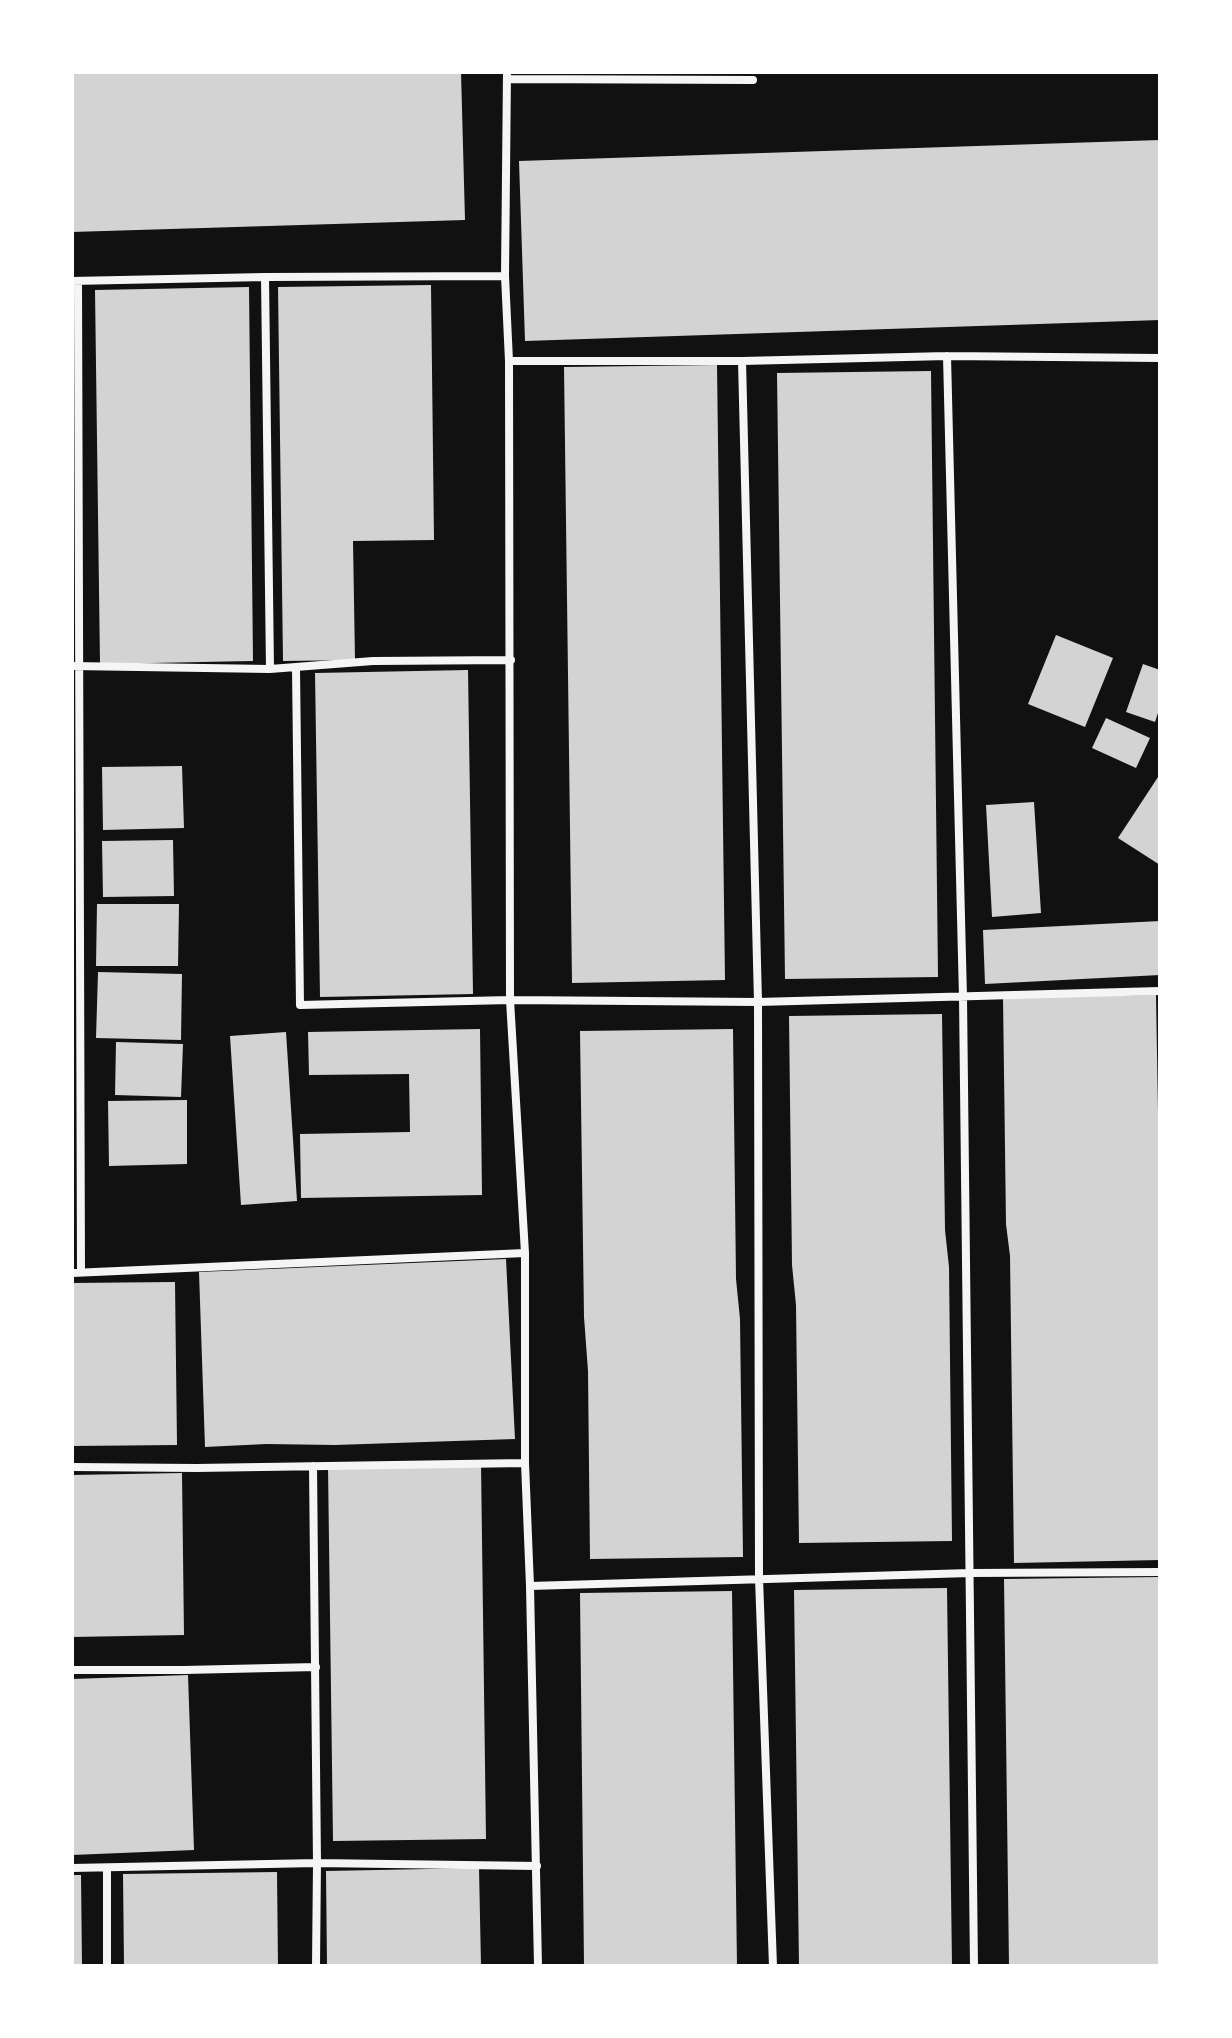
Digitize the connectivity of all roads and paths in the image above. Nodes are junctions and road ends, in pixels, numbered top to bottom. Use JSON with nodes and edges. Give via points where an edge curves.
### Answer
{"nodes":[{"id":1,"x":507,"y":75,"type":"edge"},
{"id":2,"x":753,"y":80,"type":"dead end"},
{"id":3,"x":505,"y":276,"type":"junction"},
{"id":4,"x":265,"y":277,"type":"junction"},
{"id":5,"x":75,"y":281,"type":"edge"},
{"id":6,"x":947,"y":356,"type":"junction"},
{"id":7,"x":1160,"y":358,"type":"edge"},
{"id":8,"x":509,"y":361,"type":"junction"},
{"id":9,"x":742,"y":361,"type":"junction"},
{"id":10,"x":511,"y":660,"type":"junction"},
{"id":11,"x":76,"y":666,"type":"edge"},
{"id":12,"x":296,"y":668,"type":"junction"},
{"id":13,"x":270,"y":669,"type":"junction"},
{"id":14,"x":1160,"y":991,"type":"edge"},
{"id":15,"x":963,"y":997,"type":"junction"},
{"id":16,"x":510,"y":1000,"type":"junction"},
{"id":17,"x":758,"y":1002,"type":"junction"},
{"id":18,"x":525,"y":1253,"type":"junction"},
{"id":19,"x":76,"y":1272,"type":"edge"},
{"id":20,"x":525,"y":1463,"type":"junction"},
{"id":21,"x":313,"y":1466,"type":"junction"},
{"id":22,"x":72,"y":1467,"type":"edge"},
{"id":23,"x":1160,"y":1572,"type":"edge"},
{"id":24,"x":970,"y":1573,"type":"junction"},
{"id":25,"x":759,"y":1578,"type":"junction"},
{"id":26,"x":530,"y":1586,"type":"junction"},
{"id":27,"x":316,"y":1667,"type":"junction"},
{"id":28,"x":72,"y":1670,"type":"edge"},
{"id":29,"x":317,"y":1863,"type":"junction"},
{"id":30,"x":537,"y":1866,"type":"junction"},
{"id":31,"x":72,"y":1868,"type":"edge"},
{"id":32,"x":107,"y":1868,"type":"junction"},
{"id":33,"x":107,"y":1966,"type":"edge"},
{"id":34,"x":316,"y":1966,"type":"edge"},
{"id":35,"x":538,"y":1966,"type":"edge"},
{"id":36,"x":773,"y":1966,"type":"edge"},
{"id":37,"x":974,"y":1966,"type":"edge"}],
"edges":[{"from":1,"to":2,"type":"street"},
{"from":1,"to":3,"type":"street"},
{"from":3,"to":4,"type":"street"},
{"from":3,"to":8,"type":"street"},
{"from":4,"to":5,"type":"street"},
{"from":4,"to":13,"type":"street"},
{"from":5,"to":11,"type":"street"},
{"from":6,"to":7,"type":"street"},
{"from":6,"to":9,"type":"street"},
{"from":6,"to":15,"type":"street"},
{"from":8,"to":9,"type":"street"},
{"from":8,"to":10,"type":"street"},
{"from":9,"to":17,"type":"street"},
{"from":10,"to":12,"type":"street","via":[[373,661]]},
{"from":10,"to":16,"type":"street"},
{"from":11,"to":13,"type":"street"},
{"from":11,"to":19,"type":"street"},
{"from":12,"to":13,"type":"street"},
{"from":12,"to":16,"type":"street","via":[[300,1005]]},
{"from":14,"to":15,"type":"street"},
{"from":15,"to":17,"type":"street"},
{"from":15,"to":24,"type":"street"},
{"from":16,"to":17,"type":"street"},
{"from":16,"to":18,"type":"street"},
{"from":17,"to":25,"type":"street"},
{"from":18,"to":19,"type":"street"},
{"from":18,"to":20,"type":"street"},
{"from":20,"to":21,"type":"street"},
{"from":20,"to":26,"type":"street"},
{"from":21,"to":22,"type":"street"},
{"from":21,"to":27,"type":"street"},
{"from":23,"to":24,"type":"street"},
{"from":24,"to":25,"type":"street"},
{"from":24,"to":37,"type":"street"},
{"from":25,"to":26,"type":"street"},
{"from":25,"to":36,"type":"street"},
{"from":26,"to":30,"type":"street"},
{"from":27,"to":28,"type":"street"},
{"from":27,"to":29,"type":"street"},
{"from":29,"to":30,"type":"street"},
{"from":29,"to":32,"type":"street"},
{"from":29,"to":34,"type":"street"},
{"from":30,"to":35,"type":"street"},
{"from":31,"to":32,"type":"street"},
{"from":32,"to":33,"type":"street"}]}
